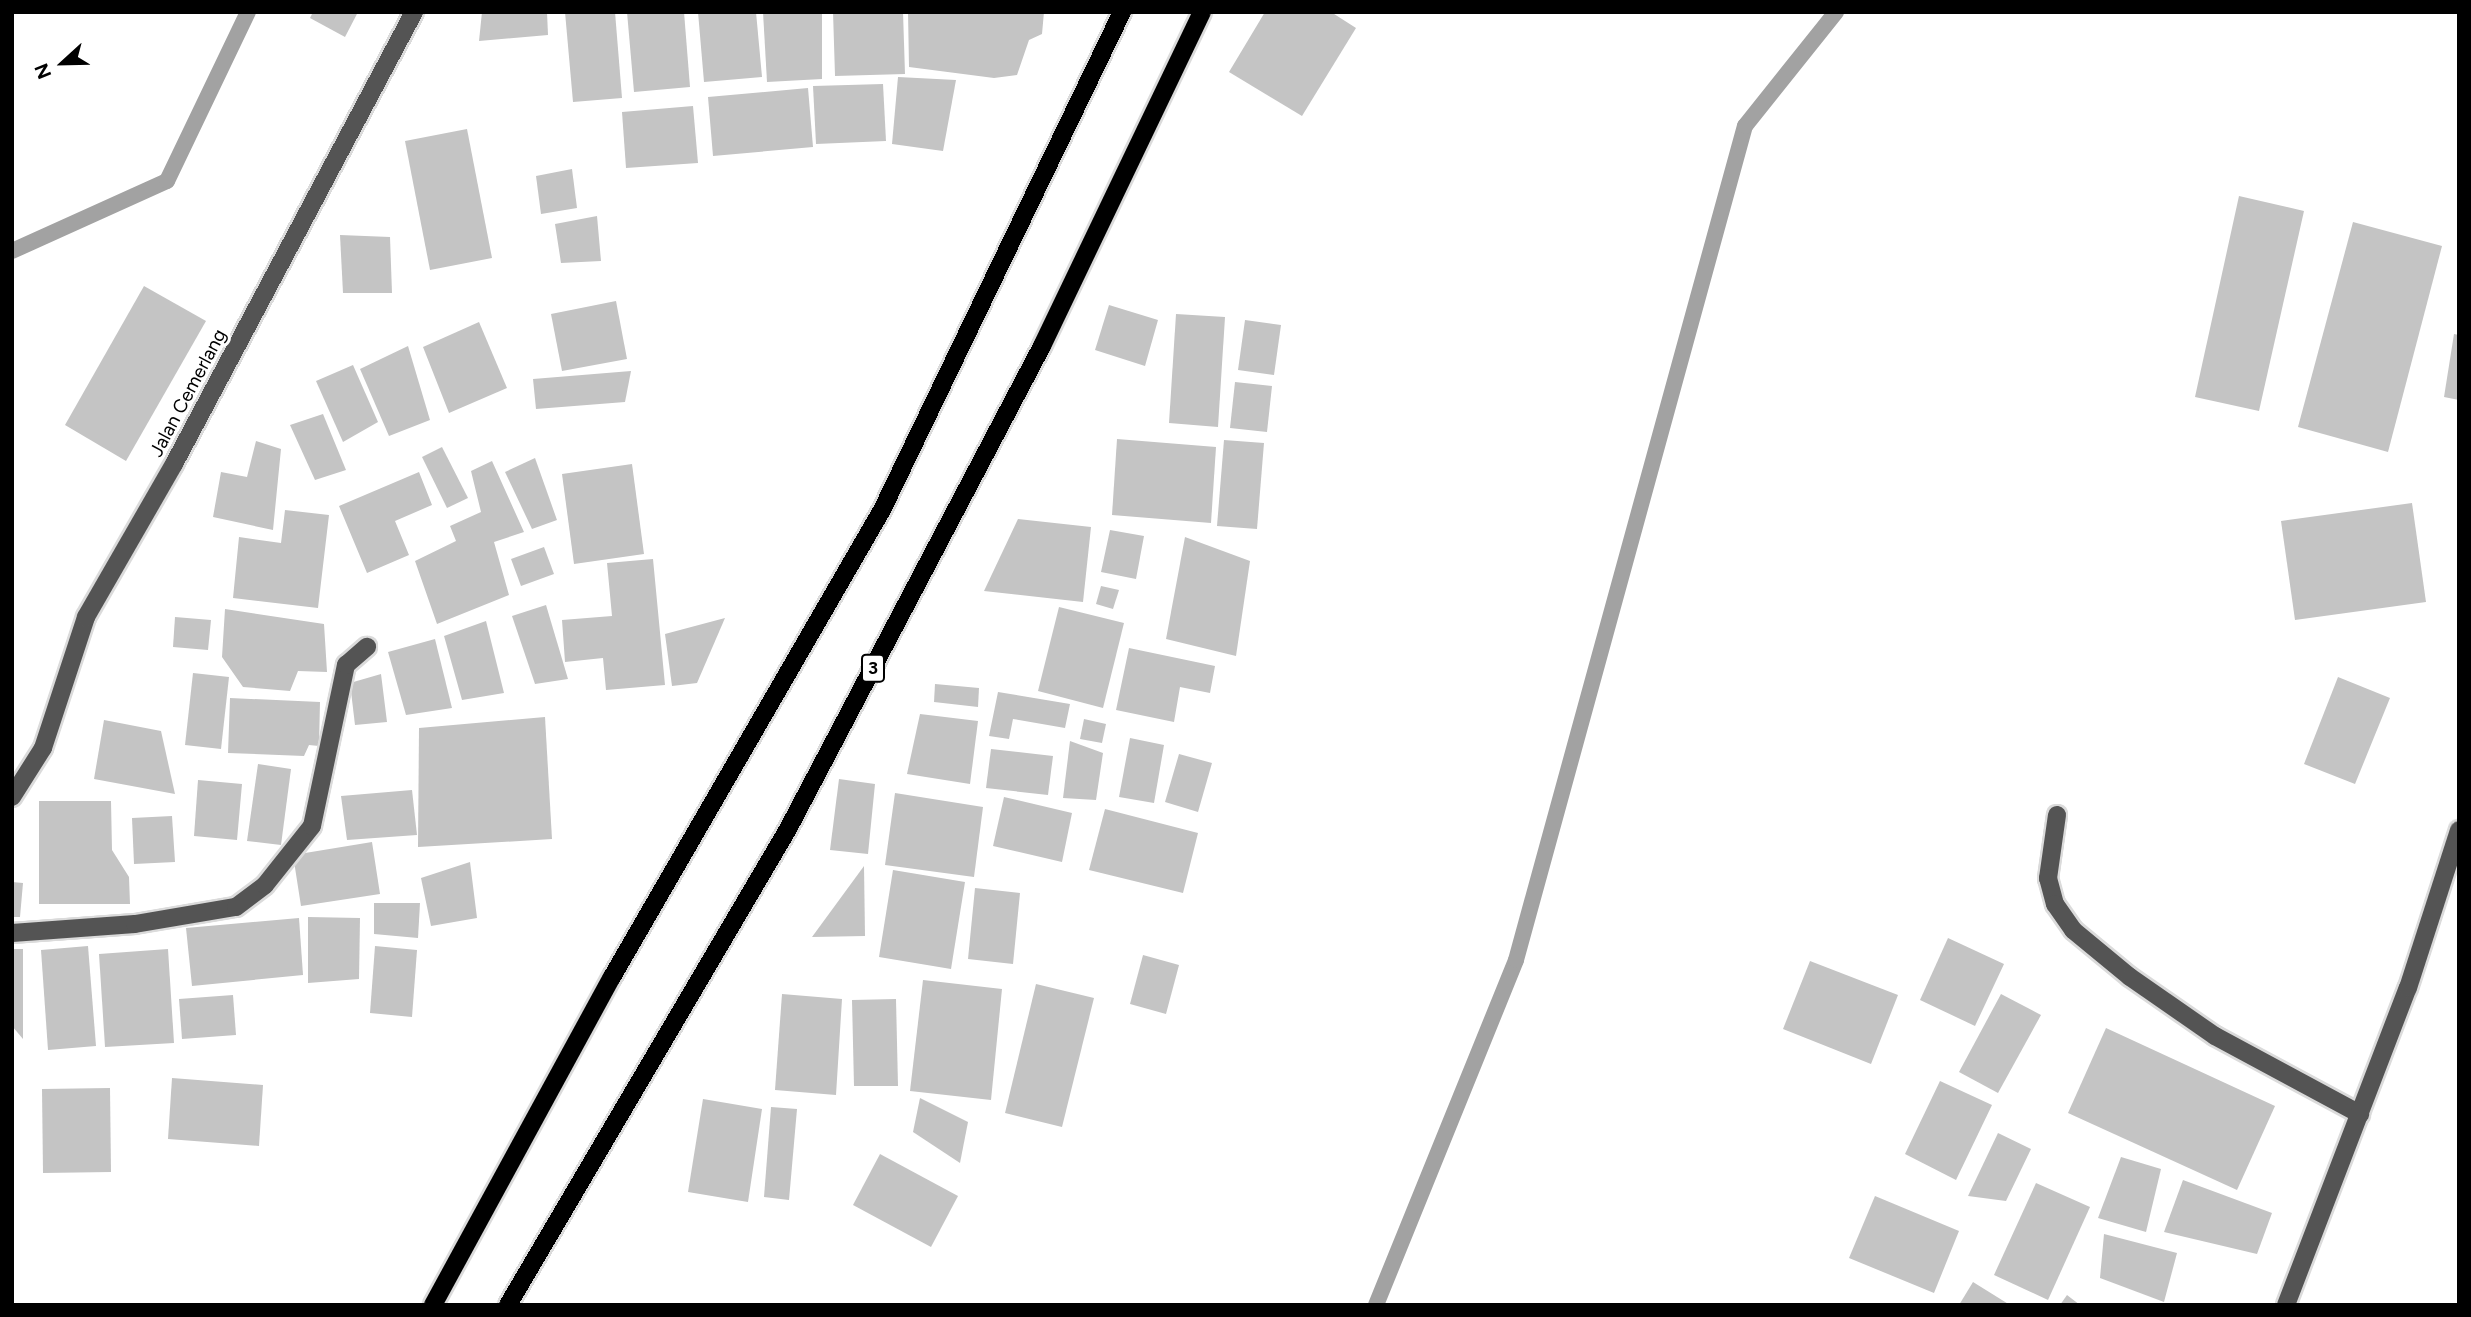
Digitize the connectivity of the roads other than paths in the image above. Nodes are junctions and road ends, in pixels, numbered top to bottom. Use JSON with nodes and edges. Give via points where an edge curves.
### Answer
{"nodes":[{"id":1,"x":414,"y":12,"type":"edge"},
{"id":2,"x":1122,"y":12,"type":"edge"},
{"id":3,"x":1202,"y":12,"type":"edge"},
{"id":4,"x":366,"y":647,"type":"dead end"},
{"id":5,"x":12,"y":797,"type":"edge"},
{"id":6,"x":2057,"y":815,"type":"dead end"},
{"id":7,"x":2459,"y":830,"type":"edge"},
{"id":8,"x":12,"y":933,"type":"edge"},
{"id":9,"x":2360,"y":1114,"type":"junction"},
{"id":10,"x":433,"y":1305,"type":"edge"},
{"id":11,"x":508,"y":1305,"type":"edge"},
{"id":12,"x":2286,"y":1305,"type":"edge"}],
"edges":[{"from":1,"to":5,"type":"street","name":"Jalan Cemerlang","via":[[174,464],[86,617],[43,748]]},
{"from":2,"to":10,"type":"main road","via":[[882,510],[612,977]]},
{"from":3,"to":11,"type":"main road","number":"3","via":[[1042,346],[788,829]]},
{"from":4,"to":8,"type":"street","via":[[346,665],[313,826],[265,885],[236,907],[135,924]]},
{"from":6,"to":9,"type":"street","via":[[2048,878],[2056,904],[2073,930],[2130,978],[2215,1037]]},
{"from":7,"to":9,"type":"street"},
{"from":9,"to":12,"type":"street"}]}
